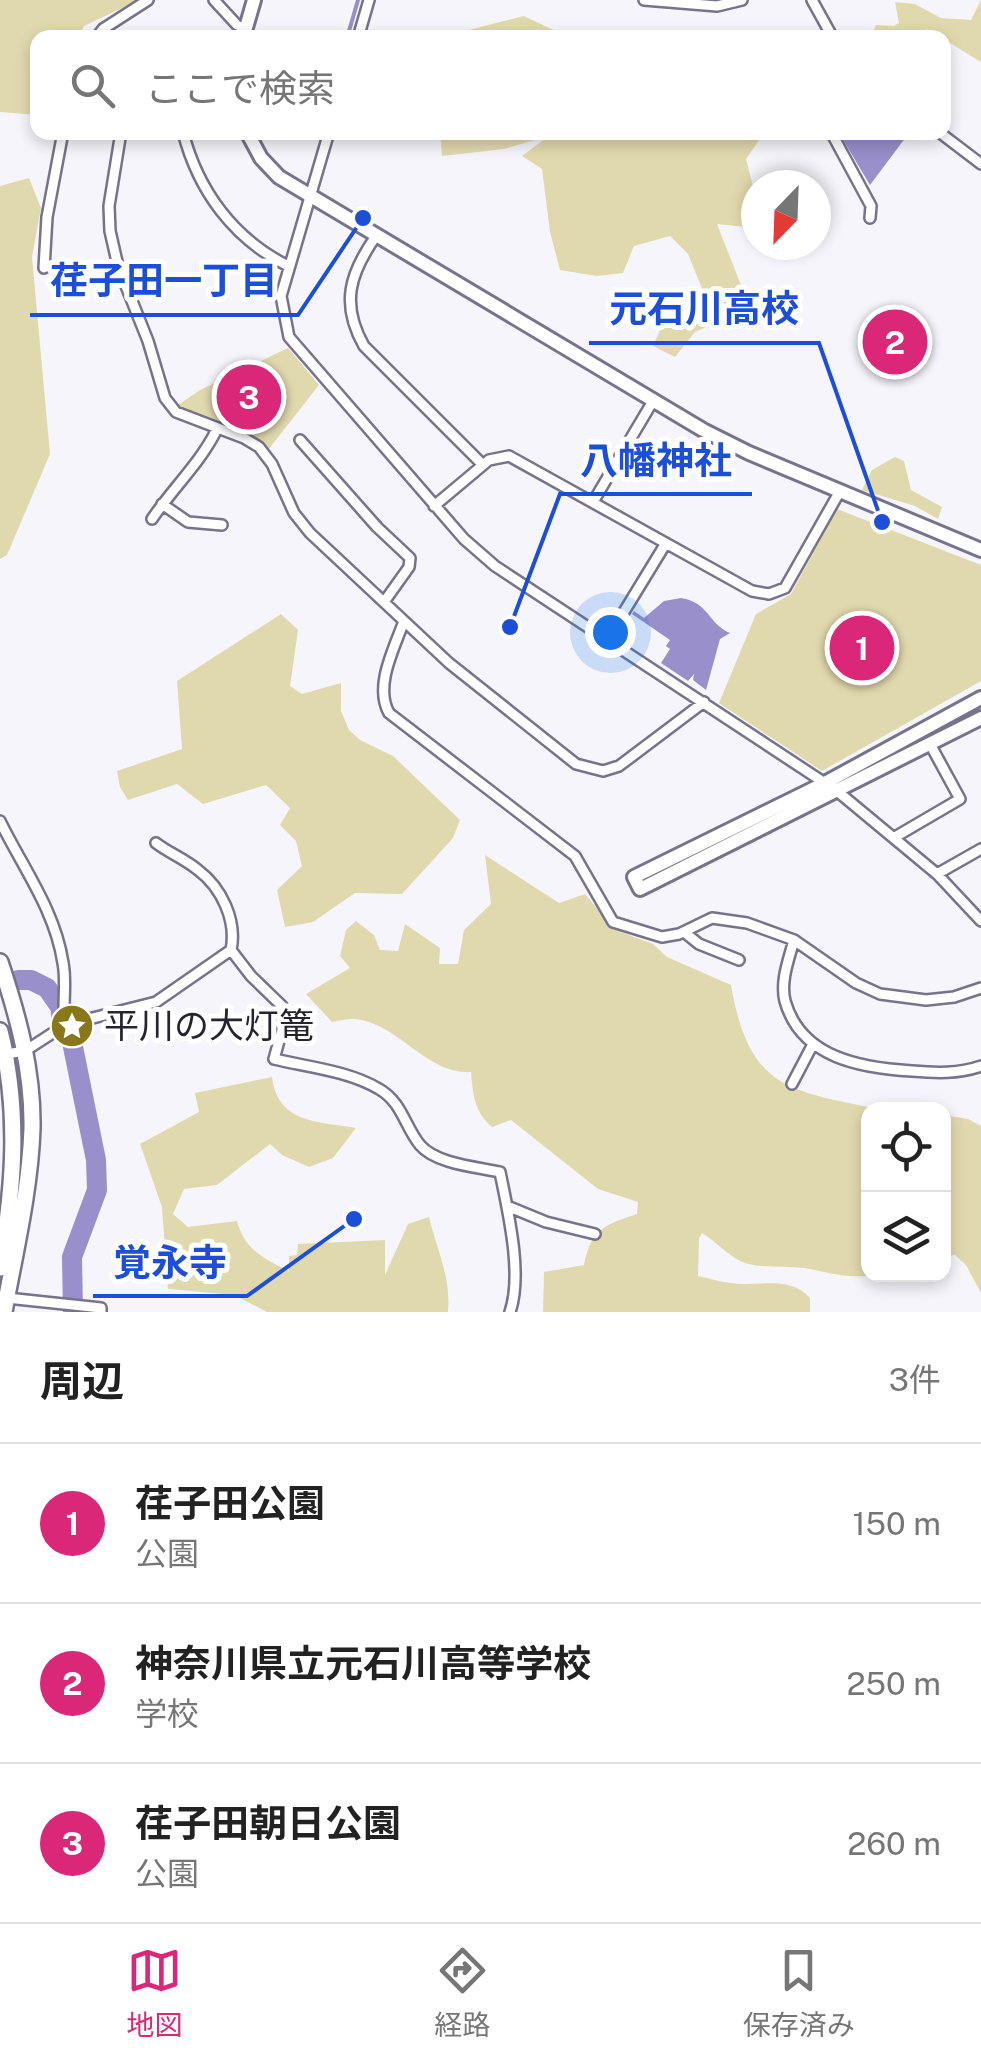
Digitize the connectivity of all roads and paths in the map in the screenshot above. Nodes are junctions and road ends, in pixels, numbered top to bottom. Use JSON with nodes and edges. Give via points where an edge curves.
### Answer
{"nodes":[{"id":1,"x":148,"y":0,"type":"edge"},
{"id":2,"x":214,"y":0,"type":"edge"},
{"id":3,"x":254,"y":0,"type":"edge"},
{"id":4,"x":369,"y":0,"type":"edge"},
{"id":5,"x":644,"y":0,"type":"edge"},
{"id":6,"x":742,"y":0,"type":"edge"},
{"id":7,"x":812,"y":0,"type":"edge"},
{"id":8,"x":107,"y":26,"type":"junction"},
{"id":9,"x":103,"y":30,"type":"edge"},
{"id":10,"x":110,"y":30,"type":"edge"},
{"id":11,"x":242,"y":30,"type":"edge"},
{"id":12,"x":246,"y":30,"type":"edge"},
{"id":13,"x":360,"y":30,"type":"edge"},
{"id":14,"x":829,"y":30,"type":"edge"},
{"id":15,"x":61,"y":140,"type":"edge"},
{"id":16,"x":120,"y":140,"type":"edge"},
{"id":17,"x":186,"y":140,"type":"edge"},
{"id":18,"x":251,"y":140,"type":"edge"},
{"id":19,"x":327,"y":140,"type":"edge"},
{"id":20,"x":836,"y":140,"type":"edge"},
{"id":21,"x":950,"y":140,"type":"edge"},
{"id":22,"x":981,"y":164,"type":"edge"},
{"id":23,"x":310,"y":196,"type":"junction"},
{"id":24,"x":870,"y":218,"type":"dead end"},
{"id":25,"x":376,"y":236,"type":"junction"},
{"id":26,"x":288,"y":266,"type":"junction"},
{"id":27,"x":44,"y":268,"type":"dead end"},
{"id":28,"x":653,"y":401,"type":"junction"},
{"id":29,"x":217,"y":428,"type":"junction"},
{"id":30,"x":300,"y":440,"type":"dead end"},
{"id":31,"x":482,"y":465,"type":"junction"},
{"id":32,"x":840,"y":491,"type":"junction"},
{"id":33,"x":593,"y":502,"type":"junction"},
{"id":34,"x":162,"y":504,"type":"junction"},
{"id":35,"x":434,"y":506,"type":"junction"},
{"id":36,"x":152,"y":520,"type":"dead end"},
{"id":37,"x":222,"y":525,"type":"dead end"},
{"id":38,"x":666,"y":543,"type":"junction"},
{"id":39,"x":981,"y":550,"type":"edge"},
{"id":40,"x":384,"y":602,"type":"junction"},
{"id":41,"x":404,"y":621,"type":"junction"},
{"id":42,"x":608,"y":638,"type":"junction"},
{"id":43,"x":981,"y":698,"type":"edge"},
{"id":44,"x":704,"y":702,"type":"junction"},
{"id":45,"x":981,"y":718,"type":"edge"},
{"id":46,"x":930,"y":744,"type":"junction"},
{"id":47,"x":824,"y":784,"type":"junction"},
{"id":48,"x":838,"y":791,"type":"junction"},
{"id":49,"x":0,"y":822,"type":"edge"},
{"id":50,"x":895,"y":838,"type":"junction"},
{"id":51,"x":156,"y":843,"type":"dead end"},
{"id":52,"x":981,"y":849,"type":"edge"},
{"id":53,"x":937,"y":874,"type":"junction"},
{"id":54,"x":980,"y":917,"type":"edge"},
{"id":55,"x":684,"y":932,"type":"junction"},
{"id":56,"x":794,"y":940,"type":"junction"},
{"id":57,"x":232,"y":950,"type":"junction"},
{"id":58,"x":739,"y":960,"type":"dead end"},
{"id":59,"x":0,"y":962,"type":"edge"},
{"id":60,"x":981,"y":988,"type":"edge"},
{"id":61,"x":60,"y":1027,"type":"junction"},
{"id":62,"x":0,"y":1031,"type":"edge"},
{"id":63,"x":814,"y":1044,"type":"junction"},
{"id":64,"x":25,"y":1051,"type":"junction"},
{"id":65,"x":6,"y":1054,"type":"junction"},
{"id":66,"x":980,"y":1070,"type":"edge"},
{"id":67,"x":792,"y":1084,"type":"dead end"},
{"id":68,"x":506,"y":1206,"type":"junction"},
{"id":69,"x":595,"y":1234,"type":"dead end"},
{"id":70,"x":1,"y":1258,"type":"edge"},
{"id":71,"x":6,"y":1305,"type":"edge"},
{"id":72,"x":101,"y":1312,"type":"edge"},
{"id":73,"x":510,"y":1312,"type":"edge"}],
"edges":[{"from":1,"to":8,"type":"street"},
{"from":2,"to":11,"type":"street"},
{"from":3,"to":12,"type":"street"},
{"from":4,"to":13,"type":"street"},
{"from":5,"to":6,"type":"street","via":[[718,6]]},
{"from":7,"to":14,"type":"street"},
{"from":8,"to":9,"type":"street"},
{"from":8,"to":10,"type":"street"},
{"from":15,"to":27,"type":"street"},
{"from":16,"to":29,"type":"street","via":[[109,206],[118,266],[165,398],[176,412]]},
{"from":17,"to":26,"type":"street","via":[[214,202],[266,255]]},
{"from":18,"to":23,"type":"street","via":[[279,177]]},
{"from":19,"to":23,"type":"street"},
{"from":20,"to":24,"type":"street"},
{"from":21,"to":22,"type":"street"},
{"from":23,"to":25,"type":"street"},
{"from":23,"to":26,"type":"street"},
{"from":25,"to":28,"type":"street"},
{"from":25,"to":31,"type":"street","via":[[350,283],[354,328]]},
{"from":26,"to":35,"type":"street","via":[[281,296],[289,337]]},
{"from":28,"to":32,"type":"street","via":[[749,454]]},
{"from":28,"to":33,"type":"street"},
{"from":29,"to":34,"type":"street"},
{"from":29,"to":40,"type":"street","via":[[258,447],[310,533]]},
{"from":30,"to":40,"type":"street","via":[[410,558]]},
{"from":31,"to":33,"type":"street","via":[[509,456]]},
{"from":31,"to":35,"type":"street"},
{"from":32,"to":38,"type":"street","via":[[785,588],[769,594]]},
{"from":32,"to":39,"type":"street"},
{"from":33,"to":38,"type":"street"},
{"from":34,"to":36,"type":"street"},
{"from":34,"to":37,"type":"street","via":[[188,522]]},
{"from":35,"to":42,"type":"street","via":[[495,566]]},
{"from":38,"to":42,"type":"street"},
{"from":40,"to":41,"type":"street"},
{"from":41,"to":44,"type":"street","via":[[586,768],[619,766]]},
{"from":41,"to":55,"type":"street","via":[[382,700],[389,714],[574,856],[613,922],[662,937]]},
{"from":42,"to":44,"type":"street"},
{"from":43,"to":47,"type":"street"},
{"from":44,"to":47,"type":"street"},
{"from":45,"to":46,"type":"street"},
{"from":46,"to":48,"type":"street"},
{"from":46,"to":50,"type":"street","via":[[960,799]]},
{"from":47,"to":48,"type":"street"},
{"from":47,"to":48,"type":"street","via":[[634,878],[640,890]]},
{"from":48,"to":50,"type":"street"},
{"from":49,"to":61,"type":"street","via":[[58,938],[64,966]]},
{"from":50,"to":53,"type":"street"},
{"from":51,"to":57,"type":"street","via":[[210,880],[229,914]]},
{"from":52,"to":53,"type":"street"},
{"from":53,"to":54,"type":"street"},
{"from":55,"to":56,"type":"street","via":[[700,922],[730,919]]},
{"from":55,"to":58,"type":"street"},
{"from":56,"to":60,"type":"street","via":[[880,994],[926,1000]]},
{"from":56,"to":63,"type":"street","via":[[784,998],[802,1035]]},
{"from":57,"to":61,"type":"street","via":[[156,1002]]},
{"from":57,"to":68,"type":"street","via":[[282,1006],[274,1059],[381,1090],[400,1108],[421,1147],[500,1172]]},
{"from":59,"to":64,"type":"main road"},
{"from":61,"to":64,"type":"street"},
{"from":62,"to":65,"type":"main road"},
{"from":63,"to":66,"type":"street","via":[[872,1069]]},
{"from":63,"to":67,"type":"street"},
{"from":64,"to":65,"type":"street"},
{"from":64,"to":71,"type":"main road","via":[[32,1126]]},
{"from":65,"to":70,"type":"main road","via":[[14,1160]]},
{"from":68,"to":69,"type":"street"},
{"from":68,"to":73,"type":"street"},
{"from":71,"to":72,"type":"street","via":[[66,1304]]}]}
